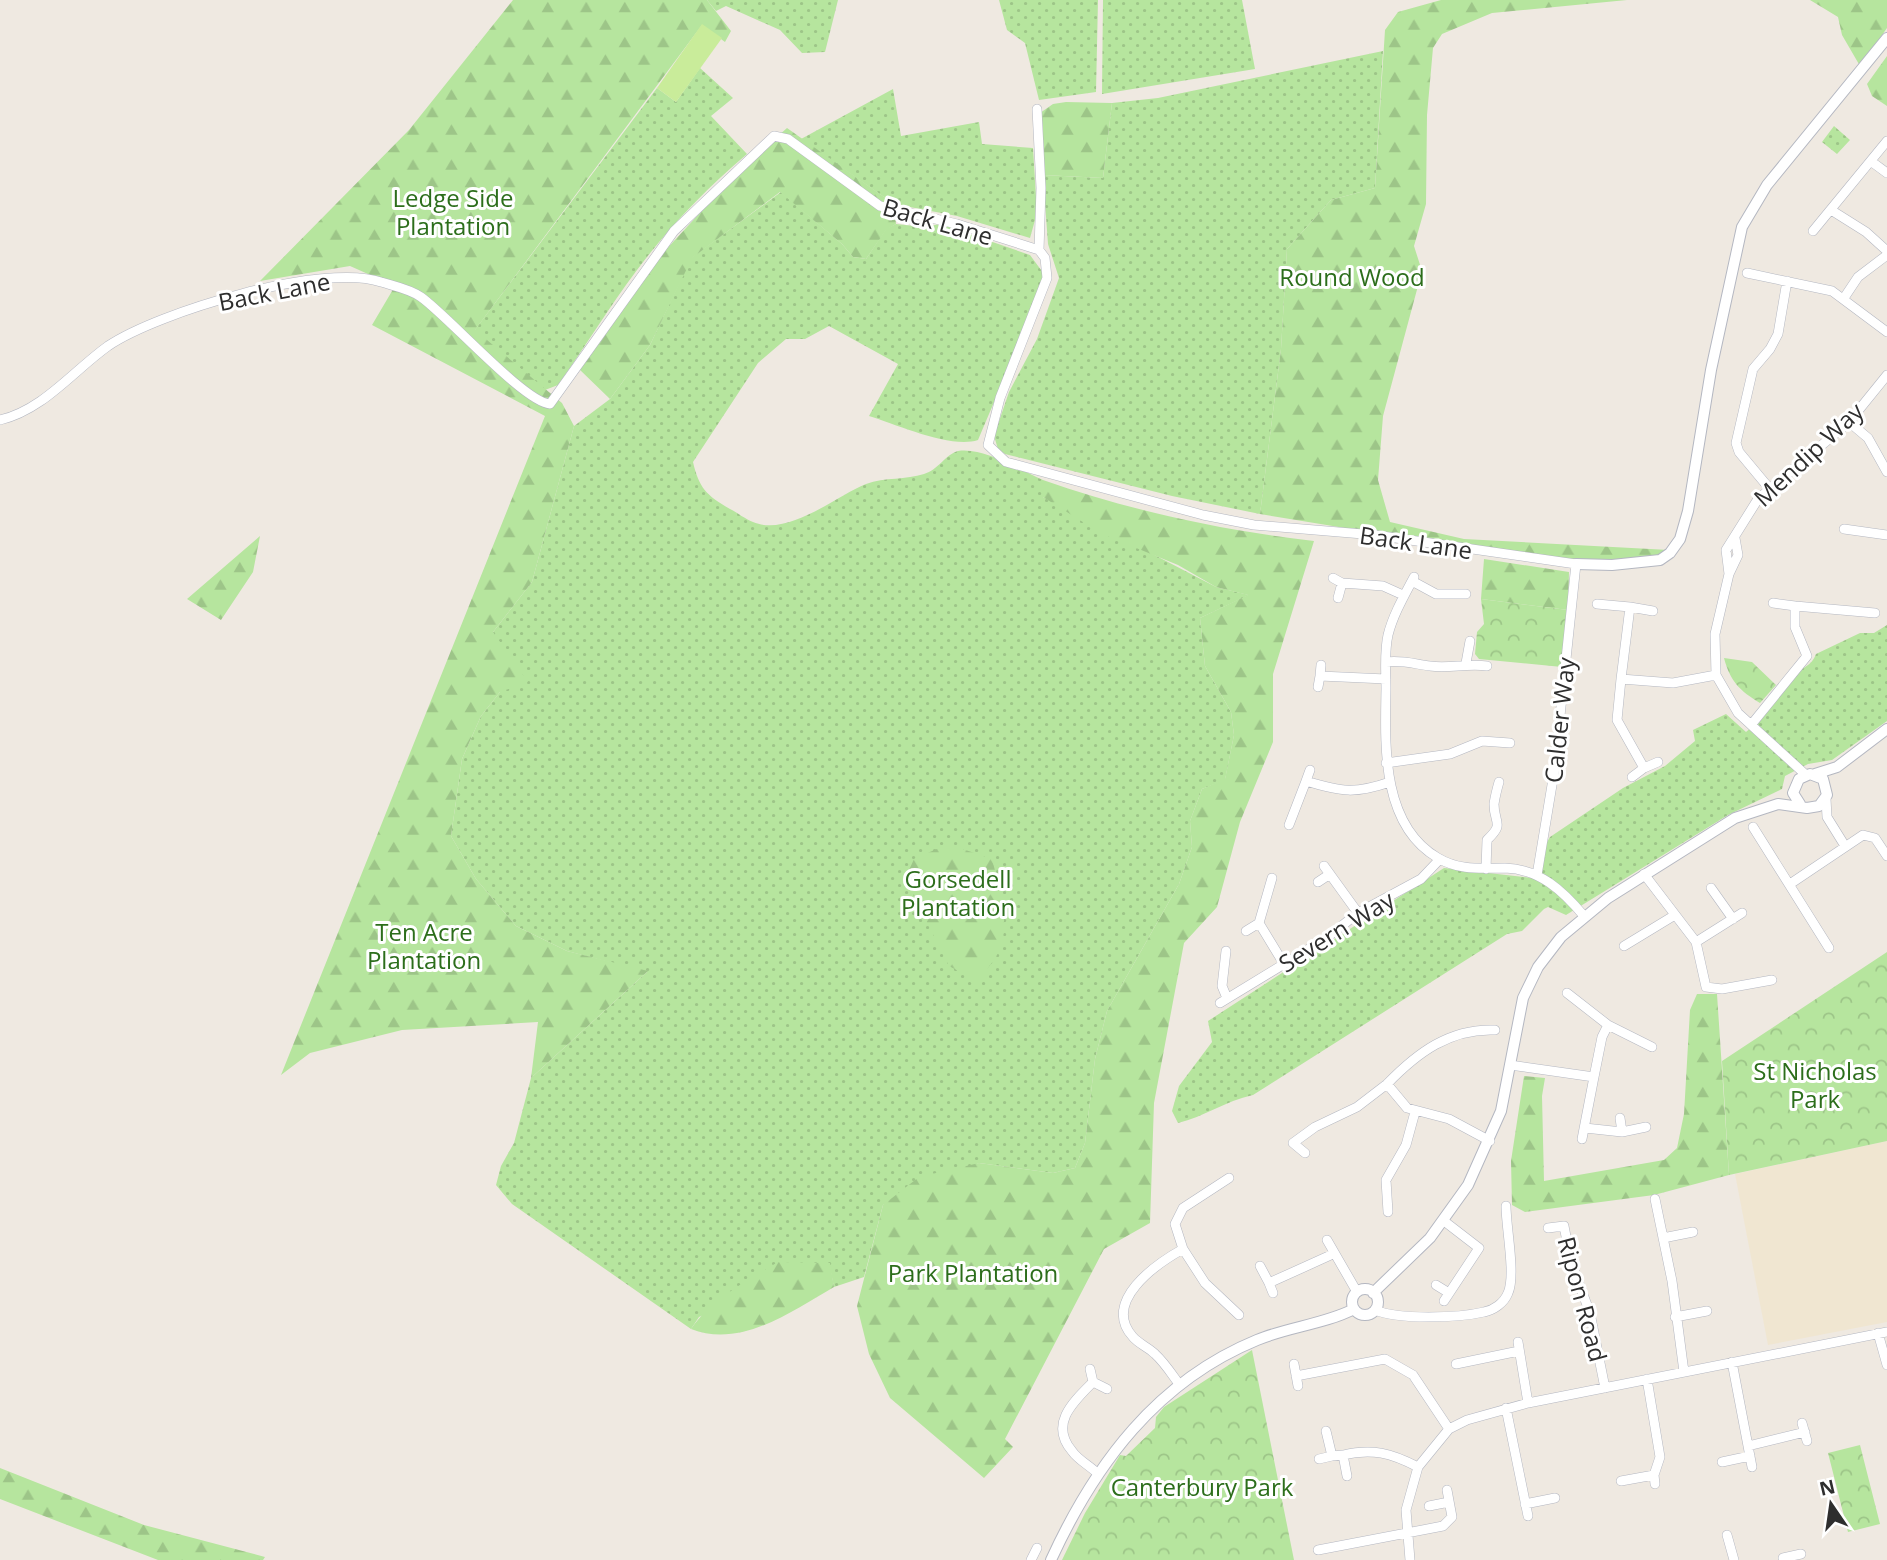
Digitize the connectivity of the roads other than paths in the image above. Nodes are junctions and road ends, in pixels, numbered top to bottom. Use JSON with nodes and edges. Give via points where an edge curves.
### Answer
{"nodes":[{"id":1,"x":1887,"y":38,"type":"edge"},
{"id":2,"x":1037,"y":109,"type":"dead end"},
{"id":3,"x":1887,"y":141,"type":"edge"},
{"id":4,"x":1872,"y":162,"type":"junction"},
{"id":5,"x":1887,"y":173,"type":"edge"},
{"id":6,"x":1831,"y":210,"type":"junction"},
{"id":7,"x":1813,"y":230,"type":"dead end"},
{"id":8,"x":1039,"y":250,"type":"junction"},
{"id":9,"x":1887,"y":253,"type":"edge"},
{"id":10,"x":1747,"y":273,"type":"dead end"},
{"id":11,"x":1787,"y":281,"type":"junction"},
{"id":12,"x":1844,"y":298,"type":"junction"},
{"id":13,"x":1887,"y":332,"type":"edge"},
{"id":14,"x":1887,"y":375,"type":"edge"},
{"id":15,"x":0,"y":420,"type":"edge"},
{"id":16,"x":1849,"y":422,"type":"junction"},
{"id":17,"x":1887,"y":472,"type":"edge"},
{"id":18,"x":1769,"y":488,"type":"junction"},
{"id":19,"x":1844,"y":529,"type":"dead end"},
{"id":20,"x":1887,"y":535,"type":"edge"},
{"id":21,"x":1576,"y":565,"type":"junction"},
{"id":22,"x":1332,"y":578,"type":"dead end"},
{"id":23,"x":1342,"y":583,"type":"junction"},
{"id":24,"x":1466,"y":594,"type":"dead end"},
{"id":25,"x":1403,"y":595,"type":"junction"},
{"id":26,"x":1338,"y":598,"type":"dead end"},
{"id":27,"x":1773,"y":603,"type":"dead end"},
{"id":28,"x":1597,"y":604,"type":"dead end"},
{"id":29,"x":1795,"y":606,"type":"junction"},
{"id":30,"x":1630,"y":607,"type":"junction"},
{"id":31,"x":1653,"y":611,"type":"dead end"},
{"id":32,"x":1875,"y":613,"type":"dead end"},
{"id":33,"x":1470,"y":642,"type":"dead end"},
{"id":34,"x":1385,"y":662,"type":"junction"},
{"id":35,"x":1466,"y":663,"type":"junction"},
{"id":36,"x":1321,"y":665,"type":"dead end"},
{"id":37,"x":1487,"y":666,"type":"dead end"},
{"id":38,"x":1716,"y":675,"type":"junction"},
{"id":39,"x":1320,"y":676,"type":"junction"},
{"id":40,"x":1386,"y":679,"type":"junction"},
{"id":41,"x":1622,"y":679,"type":"junction"},
{"id":42,"x":1318,"y":687,"type":"dead end"},
{"id":43,"x":1751,"y":725,"type":"junction"},
{"id":44,"x":1887,"y":729,"type":"edge"},
{"id":45,"x":1510,"y":743,"type":"dead end"},
{"id":46,"x":1658,"y":762,"type":"dead end"},
{"id":47,"x":1386,"y":763,"type":"junction"},
{"id":48,"x":1793,"y":765,"type":"junction"},
{"id":49,"x":1837,"y":767,"type":"junction"},
{"id":50,"x":1644,"y":768,"type":"junction"},
{"id":51,"x":1310,"y":770,"type":"dead end"},
{"id":52,"x":1811,"y":775,"type":"junction"},
{"id":53,"x":1632,"y":777,"type":"dead end"},
{"id":54,"x":1306,"y":781,"type":"junction"},
{"id":55,"x":1390,"y":782,"type":"junction"},
{"id":56,"x":1499,"y":782,"type":"dead end"},
{"id":57,"x":1795,"y":788,"type":"junction"},
{"id":58,"x":1826,"y":793,"type":"junction"},
{"id":59,"x":1778,"y":804,"type":"junction"},
{"id":60,"x":1800,"y":804,"type":"junction"},
{"id":61,"x":1815,"y":808,"type":"junction"},
{"id":62,"x":1827,"y":817,"type":"junction"},
{"id":63,"x":1289,"y":825,"type":"dead end"},
{"id":64,"x":1753,"y":827,"type":"dead end"},
{"id":65,"x":1845,"y":846,"type":"junction"},
{"id":66,"x":1887,"y":856,"type":"edge"},
{"id":67,"x":1440,"y":859,"type":"junction"},
{"id":68,"x":1486,"y":869,"type":"junction"},
{"id":69,"x":1644,"y":874,"type":"junction"},
{"id":70,"x":1537,"y":875,"type":"junction"},
{"id":71,"x":1272,"y":878,"type":"dead end"},
{"id":72,"x":1318,"y":882,"type":"dead end"},
{"id":73,"x":1790,"y":884,"type":"junction"},
{"id":74,"x":1711,"y":888,"type":"dead end"},
{"id":75,"x":1358,"y":913,"type":"junction"},
{"id":76,"x":1742,"y":913,"type":"dead end"},
{"id":77,"x":1675,"y":915,"type":"junction"},
{"id":78,"x":1584,"y":916,"type":"junction"},
{"id":79,"x":1733,"y":919,"type":"junction"},
{"id":80,"x":1259,"y":923,"type":"junction"},
{"id":81,"x":1246,"y":931,"type":"dead end"},
{"id":82,"x":1696,"y":942,"type":"junction"},
{"id":83,"x":1624,"y":946,"type":"dead end"},
{"id":84,"x":1829,"y":948,"type":"dead end"},
{"id":85,"x":1226,"y":951,"type":"dead end"},
{"id":86,"x":1284,"y":964,"type":"junction"},
{"id":87,"x":1772,"y":981,"type":"dead end"},
{"id":88,"x":1567,"y":993,"type":"dead end"},
{"id":89,"x":1608,"y":1026,"type":"junction"},
{"id":90,"x":1495,"y":1030,"type":"dead end"},
{"id":91,"x":1652,"y":1047,"type":"dead end"},
{"id":92,"x":1510,"y":1065,"type":"junction"},
{"id":93,"x":1594,"y":1077,"type":"junction"},
{"id":94,"x":1387,"y":1084,"type":"junction"},
{"id":95,"x":1415,"y":1112,"type":"junction"},
{"id":96,"x":1620,"y":1118,"type":"dead end"},
{"id":97,"x":1646,"y":1126,"type":"dead end"},
{"id":98,"x":1585,"y":1128,"type":"junction"},
{"id":99,"x":1622,"y":1132,"type":"junction"},
{"id":100,"x":1582,"y":1139,"type":"dead end"},
{"id":101,"x":1490,"y":1140,"type":"junction"},
{"id":102,"x":1305,"y":1153,"type":"dead end"},
{"id":103,"x":1229,"y":1178,"type":"dead end"},
{"id":104,"x":1655,"y":1199,"type":"dead end"},
{"id":105,"x":1506,"y":1206,"type":"dead end"},
{"id":106,"x":1388,"y":1212,"type":"dead end"},
{"id":107,"x":1444,"y":1220,"type":"junction"},
{"id":108,"x":1548,"y":1228,"type":"dead end"},
{"id":109,"x":1693,"y":1232,"type":"dead end"},
{"id":110,"x":1663,"y":1238,"type":"junction"},
{"id":111,"x":1326,"y":1240,"type":"dead end"},
{"id":112,"x":1183,"y":1249,"type":"junction"},
{"id":113,"x":1333,"y":1254,"type":"junction"},
{"id":114,"x":1260,"y":1266,"type":"dead end"},
{"id":115,"x":1269,"y":1283,"type":"junction"},
{"id":116,"x":1436,"y":1284,"type":"dead end"},
{"id":117,"x":1357,"y":1292,"type":"junction"},
{"id":118,"x":1273,"y":1293,"type":"dead end"},
{"id":119,"x":1373,"y":1293,"type":"junction"},
{"id":120,"x":1354,"y":1309,"type":"junction"},
{"id":121,"x":1376,"y":1310,"type":"junction"},
{"id":122,"x":1707,"y":1311,"type":"dead end"},
{"id":123,"x":1239,"y":1315,"type":"dead end"},
{"id":124,"x":1675,"y":1317,"type":"junction"},
{"id":125,"x":1883,"y":1333,"type":"edge"},
{"id":126,"x":1732,"y":1362,"type":"junction"},
{"id":127,"x":1294,"y":1364,"type":"dead end"},
{"id":128,"x":1456,"y":1364,"type":"dead end"},
{"id":129,"x":1887,"y":1364,"type":"edge"},
{"id":130,"x":1090,"y":1368,"type":"dead end"},
{"id":131,"x":1684,"y":1372,"type":"junction"},
{"id":132,"x":1296,"y":1376,"type":"junction"},
{"id":133,"x":1647,"y":1380,"type":"junction"},
{"id":134,"x":1093,"y":1382,"type":"junction"},
{"id":135,"x":1179,"y":1384,"type":"junction"},
{"id":136,"x":1298,"y":1386,"type":"dead end"},
{"id":137,"x":1107,"y":1388,"type":"dead end"},
{"id":138,"x":1605,"y":1388,"type":"junction"},
{"id":139,"x":1528,"y":1403,"type":"junction"},
{"id":140,"x":1506,"y":1408,"type":"junction"},
{"id":141,"x":1450,"y":1429,"type":"junction"},
{"id":142,"x":1326,"y":1431,"type":"dead end"},
{"id":143,"x":1805,"y":1432,"type":"dead end"},
{"id":144,"x":1749,"y":1451,"type":"junction"},
{"id":145,"x":1343,"y":1455,"type":"junction"},
{"id":146,"x":1332,"y":1456,"type":"junction"},
{"id":147,"x":1319,"y":1459,"type":"dead end"},
{"id":148,"x":1722,"y":1462,"type":"dead end"},
{"id":149,"x":1418,"y":1467,"type":"junction"},
{"id":150,"x":1752,"y":1467,"type":"dead end"},
{"id":151,"x":1097,"y":1473,"type":"junction"},
{"id":152,"x":1348,"y":1476,"type":"dead end"},
{"id":153,"x":1621,"y":1481,"type":"dead end"},
{"id":154,"x":1447,"y":1490,"type":"dead end"},
{"id":155,"x":1555,"y":1498,"type":"dead end"},
{"id":156,"x":1449,"y":1502,"type":"junction"},
{"id":157,"x":1525,"y":1504,"type":"junction"},
{"id":158,"x":1429,"y":1506,"type":"dead end"},
{"id":159,"x":1528,"y":1517,"type":"dead end"},
{"id":160,"x":1406,"y":1533,"type":"junction"},
{"id":161,"x":1727,"y":1535,"type":"dead end"},
{"id":162,"x":1037,"y":1548,"type":"dead end"},
{"id":163,"x":1318,"y":1549,"type":"dead end"},
{"id":164,"x":1031,"y":1560,"type":"edge"},
{"id":165,"x":1051,"y":1560,"type":"edge"},
{"id":166,"x":1410,"y":1560,"type":"edge"},
{"id":167,"x":1734,"y":1560,"type":"edge"}],
"edges":[{"from":1,"to":21,"type":"street","via":[[1767,185],[1742,227],[1679,540],[1660,560]]},
{"from":2,"to":8,"type":"street"},
{"from":3,"to":4,"type":"street"},
{"from":4,"to":5,"type":"street"},
{"from":4,"to":6,"type":"street"},
{"from":6,"to":7,"type":"street"},
{"from":6,"to":9,"type":"street","via":[[1866,232]]},
{"from":8,"to":15,"type":"street","name":"Back Lane","via":[[880,206],[788,139],[774,136],[674,231],[550,404],[524,390],[418,295],[369,278],[312,279],[179,311],[109,345],[19,415]]},
{"from":8,"to":21,"type":"street","name":"Back Lane","via":[[1045,258],[1047,278],[1000,398],[988,445],[1006,462],[1254,525],[1375,535]]},
{"from":9,"to":12,"type":"street","via":[[1858,277]]},
{"from":10,"to":11,"type":"street"},
{"from":11,"to":12,"type":"street"},
{"from":11,"to":18,"type":"street","via":[[1778,334],[1754,369],[1736,443]]},
{"from":12,"to":13,"type":"street"},
{"from":14,"to":16,"type":"street","name":"Mendip Way"},
{"from":16,"to":17,"type":"street","via":[[1868,438]]},
{"from":16,"to":18,"type":"street","name":"Mendip Way"},
{"from":18,"to":38,"type":"street","name":"Mendip Way","via":[[1745,514],[1735,538],[1738,555],[1715,634]]},
{"from":19,"to":20,"type":"street"},
{"from":21,"to":70,"type":"street","name":"Calder Way","via":[[1555,774]]},
{"from":22,"to":23,"type":"street"},
{"from":23,"to":25,"type":"street","via":[[1384,586]]},
{"from":23,"to":26,"type":"street"},
{"from":24,"to":25,"type":"street","via":[[1436,594],[1413,579]]},
{"from":25,"to":34,"type":"street","via":[[1388,635]]},
{"from":27,"to":29,"type":"street"},
{"from":28,"to":30,"type":"street"},
{"from":29,"to":32,"type":"street"},
{"from":29,"to":43,"type":"street","via":[[1795,627],[1807,656]]},
{"from":30,"to":31,"type":"street"},
{"from":30,"to":41,"type":"street"},
{"from":33,"to":35,"type":"street"},
{"from":34,"to":35,"type":"street","via":[[1403,660],[1431,667]]},
{"from":34,"to":40,"type":"street"},
{"from":35,"to":37,"type":"street"},
{"from":36,"to":39,"type":"street"},
{"from":38,"to":41,"type":"street","via":[[1673,683]]},
{"from":38,"to":43,"type":"street","via":[[1738,713]]},
{"from":39,"to":40,"type":"street"},
{"from":39,"to":42,"type":"street"},
{"from":40,"to":47,"type":"street"},
{"from":41,"to":50,"type":"street","via":[[1617,720]]},
{"from":43,"to":48,"type":"street"},
{"from":44,"to":49,"type":"street"},
{"from":45,"to":47,"type":"street","via":[[1482,741],[1450,754]]},
{"from":46,"to":50,"type":"street"},
{"from":47,"to":55,"type":"street"},
{"from":48,"to":52,"type":"street"},
{"from":48,"to":57,"type":"street"},
{"from":49,"to":52,"type":"street"},
{"from":49,"to":58,"type":"street"},
{"from":50,"to":53,"type":"street"},
{"from":51,"to":54,"type":"street"},
{"from":52,"to":57,"type":"street"},
{"from":52,"to":58,"type":"street","via":[[1823,779]]},
{"from":54,"to":55,"type":"street","via":[[1345,792]]},
{"from":54,"to":63,"type":"street"},
{"from":55,"to":67,"type":"street","via":[[1407,827]]},
{"from":56,"to":68,"type":"street","via":[[1494,805],[1499,823],[1487,840]]},
{"from":57,"to":59,"type":"street"},
{"from":57,"to":60,"type":"street"},
{"from":58,"to":61,"type":"street"},
{"from":58,"to":62,"type":"street"},
{"from":59,"to":60,"type":"street"},
{"from":59,"to":69,"type":"street","via":[[1735,818]]},
{"from":60,"to":61,"type":"street"},
{"from":61,"to":62,"type":"street"},
{"from":62,"to":65,"type":"street"},
{"from":64,"to":73,"type":"street"},
{"from":65,"to":66,"type":"street","via":[[1869,835]]},
{"from":65,"to":73,"type":"street"},
{"from":67,"to":68,"type":"street","via":[[1458,867]]},
{"from":67,"to":75,"type":"street","name":"Severn Way","via":[[1427,875]]},
{"from":68,"to":70,"type":"street"},
{"from":69,"to":77,"type":"street"},
{"from":69,"to":78,"type":"street"},
{"from":70,"to":78,"type":"street","via":[[1555,886]]},
{"from":71,"to":80,"type":"street"},
{"from":72,"to":75,"type":"street","via":[[1327,870]]},
{"from":73,"to":84,"type":"street"},
{"from":74,"to":79,"type":"street"},
{"from":75,"to":86,"type":"street","name":"Severn Way"},
{"from":76,"to":79,"type":"street"},
{"from":77,"to":82,"type":"street"},
{"from":77,"to":83,"type":"street","via":[[1635,945]]},
{"from":78,"to":92,"type":"street","via":[[1553,946],[1531,979],[1519,1010]]},
{"from":79,"to":82,"type":"street"},
{"from":80,"to":81,"type":"street"},
{"from":80,"to":86,"type":"street"},
{"from":82,"to":87,"type":"street","via":[[1706,987],[1758,987]]},
{"from":85,"to":86,"type":"street","name":"Severn Way","via":[[1224,1000]]},
{"from":88,"to":89,"type":"street"},
{"from":89,"to":91,"type":"street"},
{"from":89,"to":93,"type":"street","via":[[1601,1037]]},
{"from":90,"to":94,"type":"street","via":[[1467,1030],[1439,1043],[1413,1057]]},
{"from":92,"to":93,"type":"street"},
{"from":92,"to":101,"type":"street"},
{"from":93,"to":98,"type":"street"},
{"from":94,"to":95,"type":"street"},
{"from":94,"to":102,"type":"street","via":[[1357,1107],[1293,1143]]},
{"from":95,"to":101,"type":"street","via":[[1449,1119]]},
{"from":95,"to":106,"type":"street","via":[[1406,1145],[1386,1180]]},
{"from":96,"to":99,"type":"street"},
{"from":97,"to":99,"type":"street"},
{"from":98,"to":99,"type":"street"},
{"from":98,"to":100,"type":"street"},
{"from":101,"to":107,"type":"street"},
{"from":103,"to":112,"type":"street","via":[[1179,1212],[1175,1229]]},
{"from":104,"to":110,"type":"street"},
{"from":105,"to":121,"type":"street","via":[[1510,1284],[1500,1304],[1485,1312],[1423,1315]]},
{"from":107,"to":116,"type":"street","via":[[1479,1248],[1447,1297]]},
{"from":107,"to":119,"type":"street"},
{"from":108,"to":138,"type":"street","name":"Ripon Road","via":[[1564,1226],[1571,1262],[1590,1313]]},
{"from":109,"to":110,"type":"street"},
{"from":110,"to":124,"type":"street"},
{"from":111,"to":113,"type":"street"},
{"from":112,"to":123,"type":"street","via":[[1205,1283]]},
{"from":112,"to":135,"type":"street","via":[[1133,1288],[1124,1312],[1131,1335],[1161,1360]]},
{"from":113,"to":115,"type":"street"},
{"from":113,"to":117,"type":"street"},
{"from":114,"to":115,"type":"street"},
{"from":115,"to":118,"type":"street"},
{"from":117,"to":119,"type":"street"},
{"from":117,"to":120,"type":"street"},
{"from":119,"to":121,"type":"street","via":[[1378,1301]]},
{"from":120,"to":121,"type":"street","via":[[1364,1315]]},
{"from":120,"to":135,"type":"street","via":[[1239,1348]]},
{"from":122,"to":124,"type":"street"},
{"from":124,"to":131,"type":"street"},
{"from":125,"to":126,"type":"street","name":"Ripon Road"},
{"from":125,"to":129,"type":"street","name":"Ripon Road"},
{"from":126,"to":131,"type":"street","name":"Ripon Road"},
{"from":126,"to":144,"type":"street"},
{"from":127,"to":132,"type":"street"},
{"from":128,"to":139,"type":"street","via":[[1494,1361],[1518,1347]]},
{"from":130,"to":134,"type":"street"},
{"from":131,"to":133,"type":"street","name":"Ripon Road"},
{"from":132,"to":136,"type":"street"},
{"from":132,"to":141,"type":"street","via":[[1385,1359],[1413,1374]]},
{"from":133,"to":138,"type":"street","name":"Ripon Road"},
{"from":133,"to":153,"type":"street","via":[[1660,1457],[1655,1479]]},
{"from":134,"to":137,"type":"street"},
{"from":134,"to":151,"type":"street","via":[[1071,1404],[1061,1435],[1072,1453]]},
{"from":135,"to":151,"type":"street","via":[[1130,1429]]},
{"from":138,"to":139,"type":"street","name":"Ripon Road"},
{"from":139,"to":140,"type":"street","name":"Ripon Road"},
{"from":140,"to":141,"type":"street","name":"Ripon Road"},
{"from":140,"to":157,"type":"street"},
{"from":141,"to":149,"type":"street","name":"Ripon Road"},
{"from":142,"to":146,"type":"street"},
{"from":143,"to":144,"type":"street"},
{"from":144,"to":148,"type":"street"},
{"from":144,"to":150,"type":"street"},
{"from":145,"to":146,"type":"street"},
{"from":145,"to":149,"type":"street","via":[[1380,1451]]},
{"from":145,"to":152,"type":"street"},
{"from":146,"to":147,"type":"street"},
{"from":149,"to":160,"type":"street","name":"Ripon Road","via":[[1406,1510]]},
{"from":151,"to":165,"type":"street"},
{"from":154,"to":156,"type":"street"},
{"from":155,"to":157,"type":"street"},
{"from":156,"to":158,"type":"street"},
{"from":156,"to":160,"type":"street","via":[[1452,1517],[1443,1526]]},
{"from":157,"to":159,"type":"street"},
{"from":160,"to":163,"type":"street"},
{"from":160,"to":166,"type":"street","name":"Ripon Road"},
{"from":161,"to":167,"type":"street"},
{"from":162,"to":164,"type":"street"}]}
